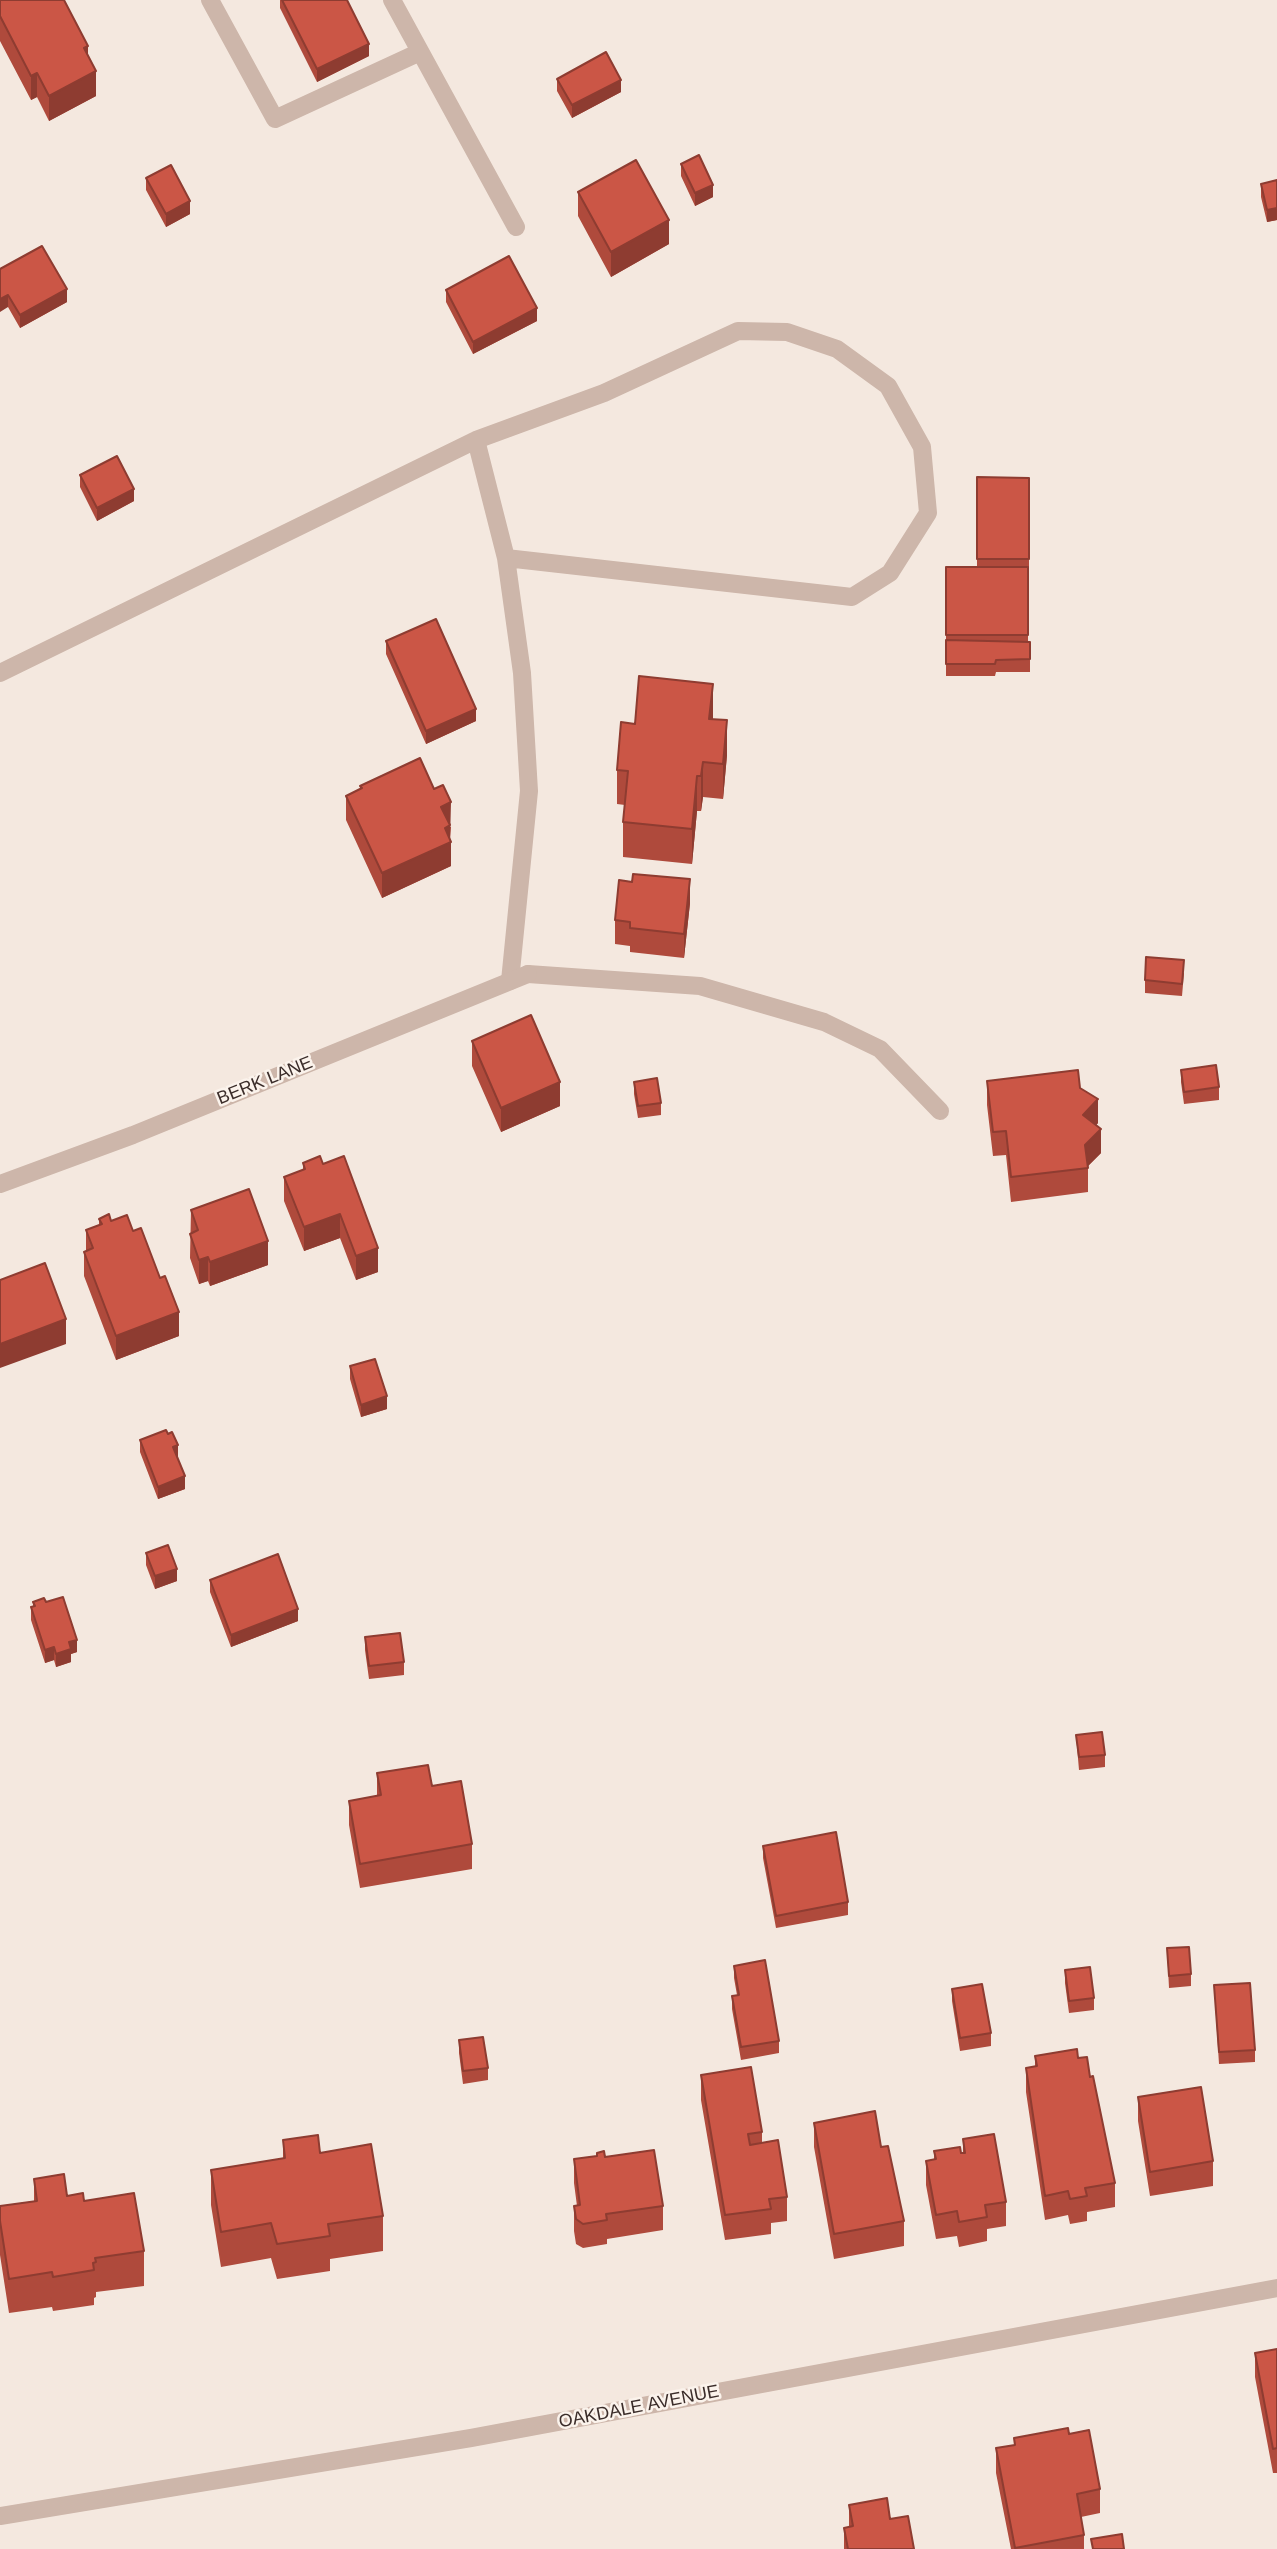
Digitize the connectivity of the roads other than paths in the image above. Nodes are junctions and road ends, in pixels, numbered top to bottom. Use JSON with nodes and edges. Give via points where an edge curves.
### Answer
{"nodes":[{"id":1,"x":210,"y":0,"type":"edge"},
{"id":2,"x":392,"y":0,"type":"edge"},
{"id":3,"x":420,"y":52,"type":"junction"},
{"id":4,"x":516,"y":227,"type":"dead end"},
{"id":5,"x":476,"y":440,"type":"junction"},
{"id":6,"x":506,"y":558,"type":"junction"},
{"id":7,"x":0,"y":673,"type":"edge"},
{"id":8,"x":510,"y":981,"type":"junction"},
{"id":9,"x":940,"y":1111,"type":"dead end"},
{"id":10,"x":0,"y":1184,"type":"edge"},
{"id":11,"x":1277,"y":2288,"type":"edge"},
{"id":12,"x":0,"y":2516,"type":"edge"}],
"edges":[{"from":1,"to":3,"type":"street","via":[[275,119]]},
{"from":2,"to":3,"type":"street"},
{"from":3,"to":4,"type":"street"},
{"from":5,"to":6,"type":"street"},
{"from":5,"to":6,"type":"street","via":[[604,393],[738,331],[787,332],[837,349],[888,386],[922,447],[928,513],[890,573],[852,597]]},
{"from":5,"to":7,"type":"street"},
{"from":6,"to":8,"type":"street","via":[[522,673],[529,791]]},
{"from":8,"to":9,"type":"street","name":"BERK LANE","via":[[527,974],[700,986],[824,1022],[880,1049]]},
{"from":8,"to":10,"type":"street","name":"BERK LANE","via":[[133,1135]]},
{"from":11,"to":12,"type":"street","name":"OAKDALE AVENUE","via":[[485,2435]]}]}
